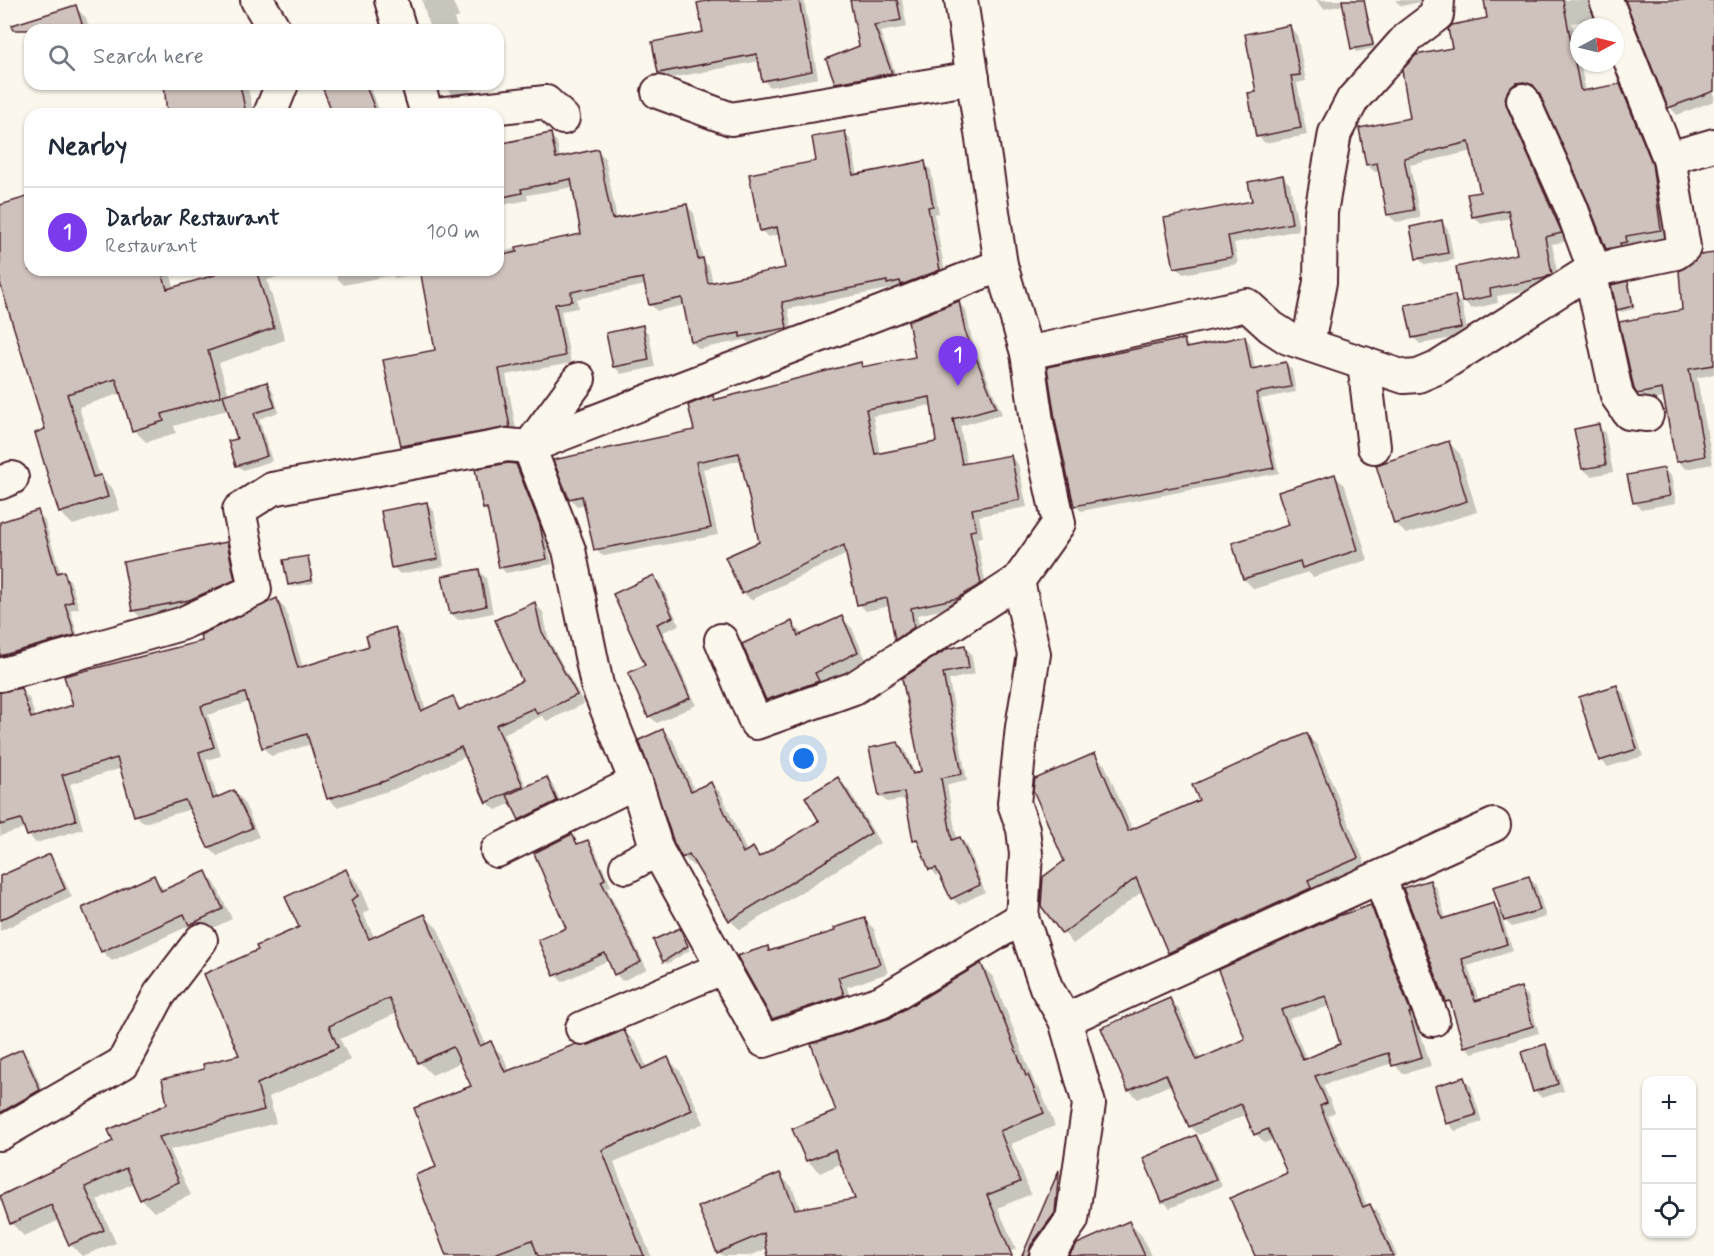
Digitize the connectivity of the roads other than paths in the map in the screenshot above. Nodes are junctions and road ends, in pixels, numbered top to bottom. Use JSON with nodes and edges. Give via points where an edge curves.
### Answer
{"nodes":[{"id":1,"x":257,"y":0,"type":"edge"},
{"id":2,"x":391,"y":0,"type":"edge"},
{"id":3,"x":961,"y":0,"type":"edge"},
{"id":4,"x":1438,"y":0,"type":"edge"},
{"id":5,"x":1606,"y":0,"type":"edge"},
{"id":6,"x":271,"y":24,"type":"edge"},
{"id":7,"x":398,"y":24,"type":"edge"},
{"id":8,"x":973,"y":78,"type":"junction"},
{"id":9,"x":280,"y":90,"type":"edge"},
{"id":10,"x":420,"y":90,"type":"edge"},
{"id":11,"x":658,"y":92,"type":"dead end"},
{"id":12,"x":1523,"y":100,"type":"dead end"},
{"id":13,"x":272,"y":108,"type":"edge"},
{"id":14,"x":425,"y":108,"type":"edge"},
{"id":15,"x":491,"y":108,"type":"edge"},
{"id":16,"x":563,"y":118,"type":"dead end"},
{"id":17,"x":1714,"y":145,"type":"edge"},
{"id":18,"x":1669,"y":158,"type":"junction"},
{"id":19,"x":1001,"y":265,"type":"junction"},
{"id":20,"x":1592,"y":270,"type":"junction"},
{"id":21,"x":1308,"y":344,"type":"junction"},
{"id":22,"x":1027,"y":353,"type":"junction"},
{"id":23,"x":1364,"y":363,"type":"junction"},
{"id":24,"x":579,"y":379,"type":"dead end"},
{"id":25,"x":1647,"y":415,"type":"dead end"},
{"id":26,"x":529,"y":447,"type":"junction"},
{"id":27,"x":1374,"y":447,"type":"dead end"},
{"id":28,"x":1018,"y":581,"type":"junction"},
{"id":29,"x":721,"y":640,"type":"dead end"},
{"id":30,"x":0,"y":675,"type":"edge"},
{"id":31,"x":636,"y":782,"type":"junction"},
{"id":32,"x":1494,"y":825,"type":"dead end"},
{"id":33,"x":657,"y":850,"type":"junction"},
{"id":34,"x":497,"y":851,"type":"dead end"},
{"id":35,"x":626,"y":867,"type":"dead end"},
{"id":36,"x":1380,"y":878,"type":"junction"},
{"id":37,"x":1022,"y":918,"type":"junction"},
{"id":38,"x":201,"y":940,"type":"dead end"},
{"id":39,"x":722,"y":968,"type":"junction"},
{"id":40,"x":1065,"y":1020,"type":"junction"},
{"id":41,"x":1433,"y":1020,"type":"dead end"},
{"id":42,"x":582,"y":1028,"type":"dead end"},
{"id":43,"x":0,"y":1134,"type":"edge"},
{"id":44,"x":1046,"y":1256,"type":"edge"}],
"edges":[{"from":1,"to":6,"type":"street"},
{"from":2,"to":7,"type":"street"},
{"from":3,"to":8,"type":"street"},
{"from":4,"to":21,"type":"street","via":[[1437,15],[1407,37],[1353,99],[1335,133],[1321,212],[1320,282]]},
{"from":5,"to":18,"type":"street"},
{"from":8,"to":11,"type":"street","via":[[731,119]]},
{"from":8,"to":19,"type":"street"},
{"from":9,"to":13,"type":"street"},
{"from":10,"to":14,"type":"street"},
{"from":12,"to":20,"type":"street","via":[[1571,207]]},
{"from":15,"to":16,"type":"street","via":[[546,102]]},
{"from":17,"to":18,"type":"street"},
{"from":18,"to":20,"type":"street","via":[[1684,247],[1676,253]]},
{"from":19,"to":22,"type":"street"},
{"from":19,"to":26,"type":"street","via":[[833,333],[724,370]]},
{"from":20,"to":23,"type":"street","via":[[1428,372],[1404,376]]},
{"from":20,"to":25,"type":"street","via":[[1617,396],[1629,413]]},
{"from":21,"to":22,"type":"street","via":[[1270,327],[1247,305]]},
{"from":21,"to":23,"type":"street"},
{"from":22,"to":28,"type":"street","via":[[1038,428],[1059,523]]},
{"from":23,"to":27,"type":"street"},
{"from":24,"to":26,"type":"street"},
{"from":26,"to":30,"type":"street","via":[[507,445],[272,489],[239,510],[255,590],[181,624]]},
{"from":26,"to":31,"type":"street","via":[[569,550],[597,685]]},
{"from":28,"to":29,"type":"street","via":[[854,688],[756,723]]},
{"from":28,"to":37,"type":"street","via":[[1034,654],[1014,803],[1026,854]]},
{"from":31,"to":33,"type":"street"},
{"from":31,"to":34,"type":"street"},
{"from":32,"to":36,"type":"street"},
{"from":33,"to":35,"type":"street"},
{"from":33,"to":39,"type":"street"},
{"from":36,"to":40,"type":"street"},
{"from":36,"to":41,"type":"street"},
{"from":37,"to":39,"type":"street","via":[[881,1002],[764,1041]]},
{"from":37,"to":40,"type":"street","via":[[1046,987]]},
{"from":38,"to":43,"type":"street","via":[[159,995],[123,1063]]},
{"from":39,"to":42,"type":"street"},
{"from":40,"to":44,"type":"street","via":[[1089,1104],[1072,1220]]}]}
